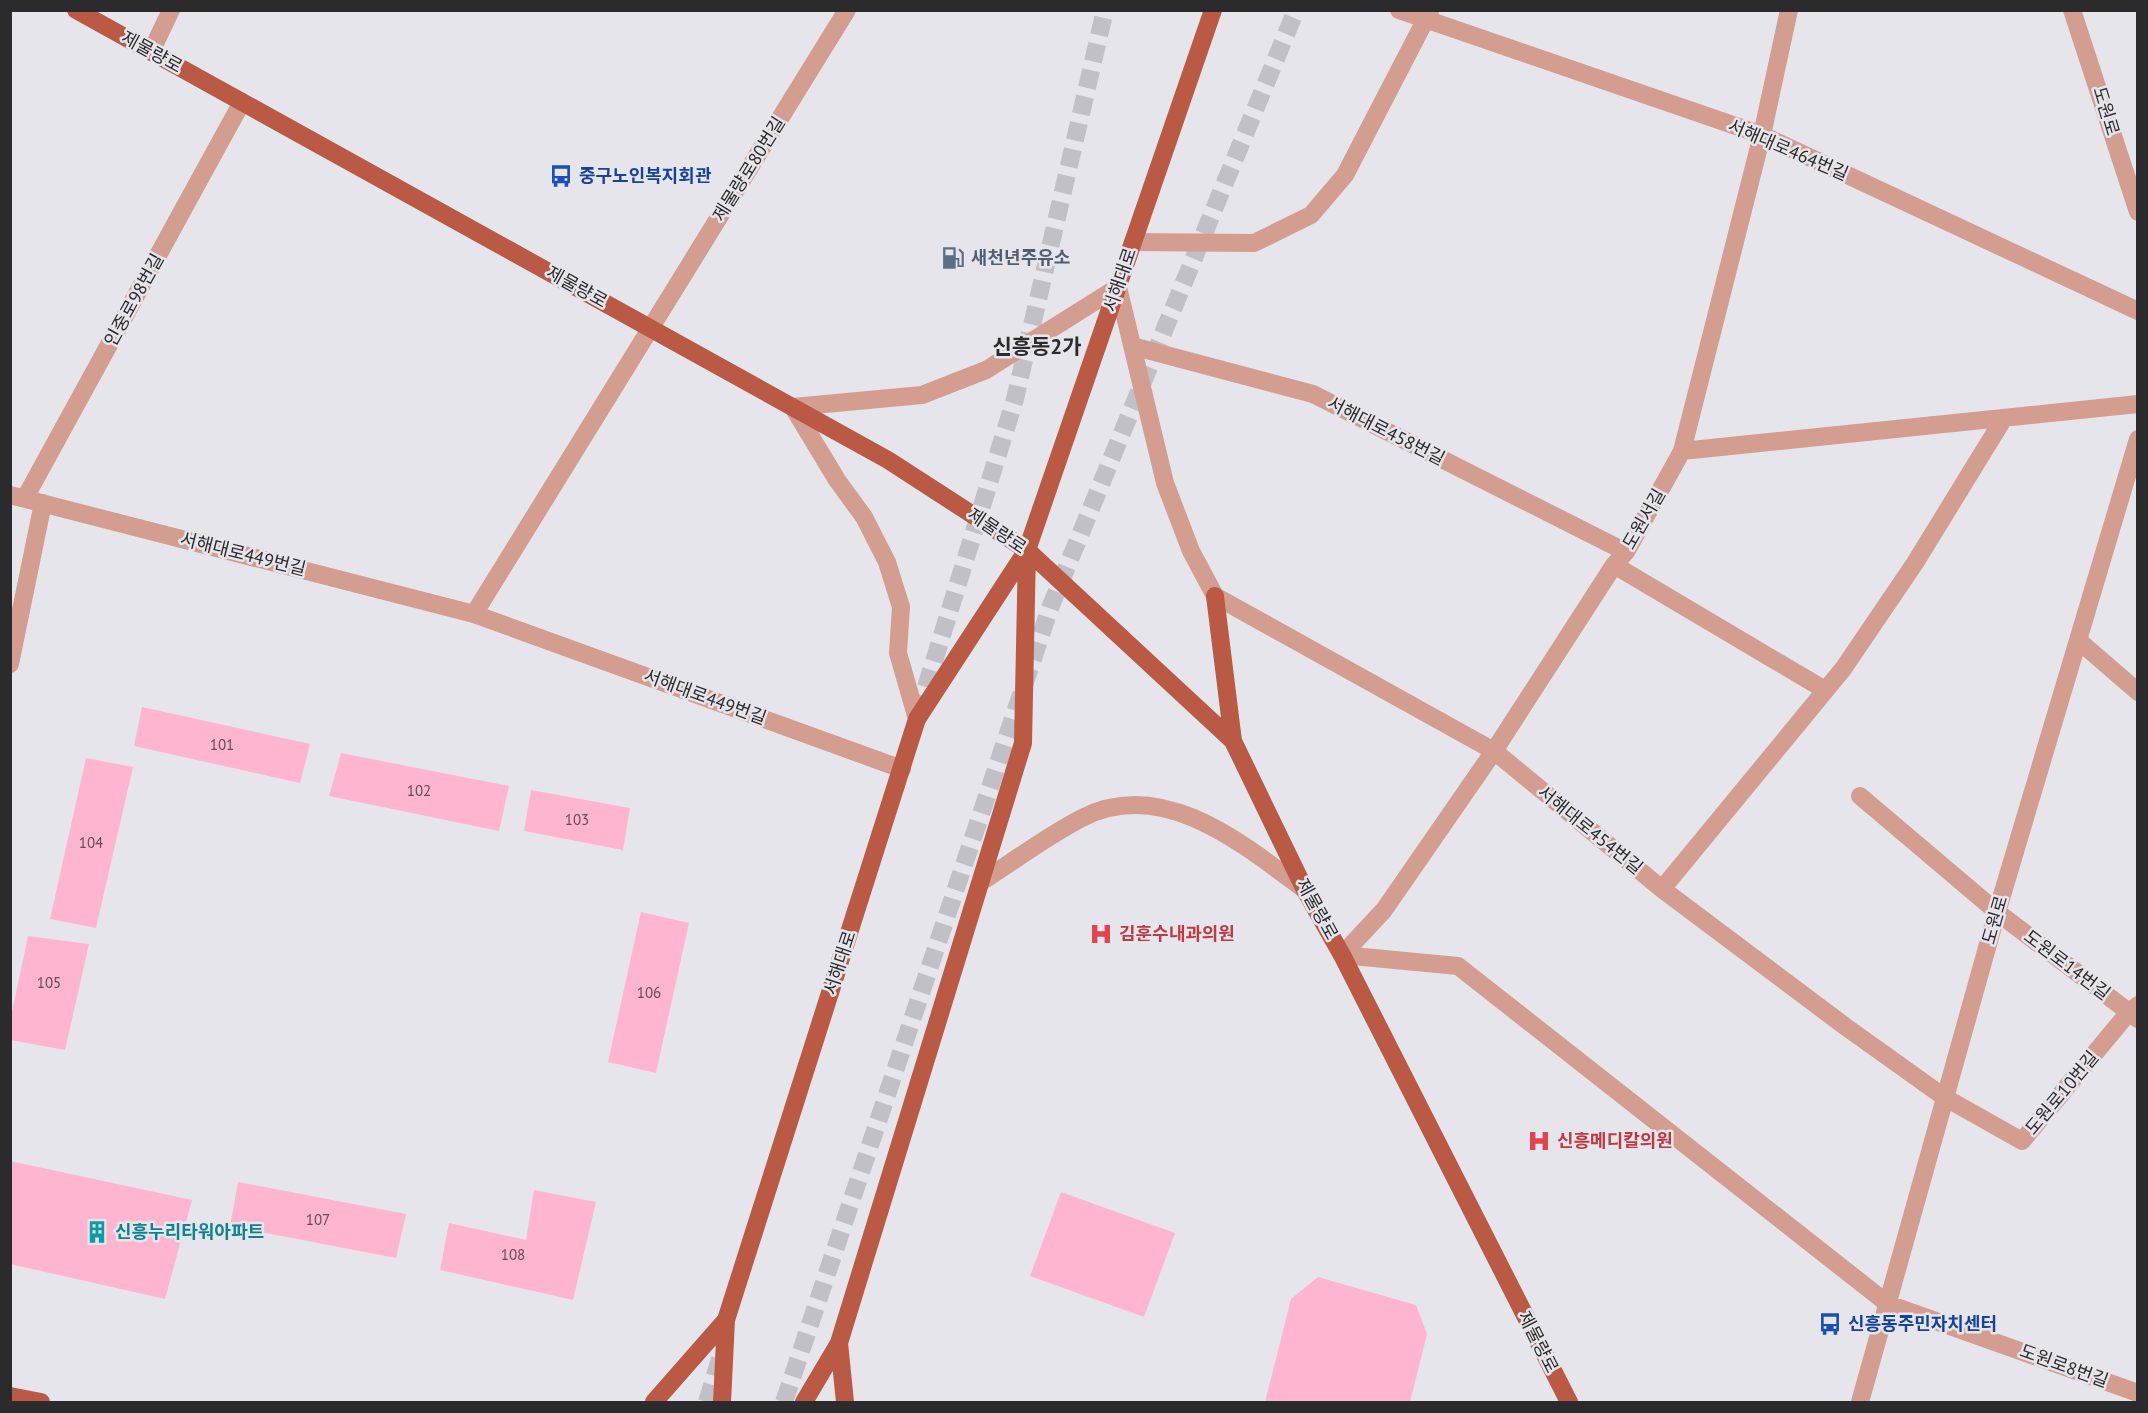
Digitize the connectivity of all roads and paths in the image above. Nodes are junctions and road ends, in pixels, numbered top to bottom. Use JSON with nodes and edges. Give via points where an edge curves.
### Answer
{"nodes":[{"id":1,"x":76,"y":10,"type":"edge"},
{"id":2,"x":171,"y":10,"type":"edge"},
{"id":3,"x":847,"y":10,"type":"edge"},
{"id":4,"x":1213,"y":10,"type":"edge"},
{"id":5,"x":1400,"y":10,"type":"edge"},
{"id":6,"x":1789,"y":10,"type":"edge"},
{"id":7,"x":2072,"y":10,"type":"edge"},
{"id":8,"x":1427,"y":15,"type":"edge"},
{"id":9,"x":151,"y":52,"type":"junction"},
{"id":10,"x":242,"y":102,"type":"junction"},
{"id":11,"x":1762,"y":135,"type":"junction"},
{"id":12,"x":2138,"y":212,"type":"edge"},
{"id":13,"x":1133,"y":242,"type":"junction"},
{"id":14,"x":1118,"y":287,"type":"junction"},
{"id":15,"x":2138,"y":311,"type":"edge"},
{"id":16,"x":651,"y":328,"type":"junction"},
{"id":17,"x":1132,"y":346,"type":"junction"},
{"id":18,"x":2138,"y":404,"type":"edge"},
{"id":19,"x":793,"y":407,"type":"junction"},
{"id":20,"x":2004,"y":418,"type":"junction"},
{"id":21,"x":2138,"y":439,"type":"edge"},
{"id":22,"x":1682,"y":451,"type":"junction"},
{"id":23,"x":26,"y":499,"type":"edge"},
{"id":24,"x":1027,"y":550,"type":"junction"},
{"id":25,"x":1620,"y":559,"type":"junction"},
{"id":26,"x":1215,"y":596,"type":"junction"},
{"id":27,"x":474,"y":614,"type":"junction"},
{"id":28,"x":2079,"y":641,"type":"junction"},
{"id":29,"x":10,"y":664,"type":"edge"},
{"id":30,"x":1825,"y":690,"type":"junction"},
{"id":31,"x":2138,"y":692,"type":"edge"},
{"id":32,"x":916,"y":719,"type":"junction"},
{"id":33,"x":1233,"y":741,"type":"junction"},
{"id":34,"x":1494,"y":751,"type":"junction"},
{"id":35,"x":902,"y":769,"type":"junction"},
{"id":36,"x":1860,"y":796,"type":"dead end"},
{"id":37,"x":981,"y":882,"type":"junction"},
{"id":38,"x":1662,"y":889,"type":"junction"},
{"id":39,"x":1305,"y":890,"type":"junction"},
{"id":40,"x":1997,"y":912,"type":"junction"},
{"id":41,"x":1342,"y":955,"type":"junction"},
{"id":42,"x":2135,"y":1012,"type":"edge"},
{"id":43,"x":1944,"y":1097,"type":"junction"},
{"id":44,"x":1888,"y":1304,"type":"junction"},
{"id":45,"x":726,"y":1320,"type":"junction"},
{"id":46,"x":839,"y":1343,"type":"junction"},
{"id":47,"x":2138,"y":1393,"type":"edge"},
{"id":48,"x":10,"y":1396,"type":"edge"},
{"id":49,"x":41,"y":1402,"type":"edge"},
{"id":50,"x":654,"y":1402,"type":"edge"},
{"id":51,"x":722,"y":1402,"type":"edge"},
{"id":52,"x":804,"y":1402,"type":"edge"},
{"id":53,"x":845,"y":1402,"type":"edge"},
{"id":54,"x":1569,"y":1402,"type":"edge"},
{"id":55,"x":1860,"y":1402,"type":"edge"}],
"edges":[{"from":1,"to":9,"type":"main road","name":"제물량로"},
{"from":2,"to":9,"type":"street"},
{"from":3,"to":16,"type":"street","name":"제물량로80번길"},
{"from":4,"to":13,"type":"main road","name":"서해대로"},
{"from":5,"to":8,"type":"street","name":"서해대로464번길"},
{"from":6,"to":11,"type":"street","name":"도원서길"},
{"from":7,"to":12,"type":"street","name":"도원로"},
{"from":8,"to":11,"type":"street","name":"서해대로464번길"},
{"from":8,"to":13,"type":"street","via":[[1345,175],[1311,215],[1254,243]]},
{"from":9,"to":10,"type":"main road","name":"제물량로"},
{"from":10,"to":16,"type":"main road","name":"제물량로"},
{"from":10,"to":23,"type":"street","name":"인중로98번길"},
{"from":11,"to":15,"type":"street","name":"서해대로464번길"},
{"from":11,"to":22,"type":"street","name":"도원서길"},
{"from":13,"to":14,"type":"main road","name":"서해대로"},
{"from":14,"to":17,"type":"street"},
{"from":14,"to":19,"type":"street","via":[[986,370],[922,394]]},
{"from":14,"to":24,"type":"main road","name":"서해대로"},
{"from":16,"to":19,"type":"main road","name":"제물량로"},
{"from":16,"to":27,"type":"street"},
{"from":17,"to":25,"type":"street","name":"서해대로458번길","via":[[1313,394]]},
{"from":17,"to":26,"type":"street","via":[[1165,483],[1191,551]]},
{"from":18,"to":20,"type":"street"},
{"from":19,"to":24,"type":"main road","name":"제물량로","via":[[888,459]]},
{"from":19,"to":32,"type":"street","via":[[864,517],[887,562],[901,607],[898,653]]},
{"from":20,"to":22,"type":"street"},
{"from":20,"to":30,"type":"street","via":[[1915,563]]},
{"from":21,"to":28,"type":"street","name":"도원로"},
{"from":22,"to":25,"type":"street","name":"도원서길"},
{"from":23,"to":27,"type":"street","name":"서해대로449번길"},
{"from":23,"to":29,"type":"street","name":"인중로98번길"},
{"from":24,"to":32,"type":"main road","name":"서해대로"},
{"from":24,"to":33,"type":"main road","name":"제물량로"},
{"from":24,"to":37,"type":"main road","name":"서해대로","via":[[1023,743]]},
{"from":25,"to":30,"type":"street","name":"서해대로458번길"},
{"from":25,"to":34,"type":"street","name":"도원서길"},
{"from":26,"to":33,"type":"main road"},
{"from":26,"to":34,"type":"street","name":"서해대로454번길"},
{"from":27,"to":35,"type":"street","name":"서해대로449번길"},
{"from":28,"to":31,"type":"street"},
{"from":28,"to":40,"type":"street","name":"도원로"},
{"from":30,"to":38,"type":"street"},
{"from":32,"to":35,"type":"main road","name":"서해대로"},
{"from":33,"to":39,"type":"main road","name":"제물량로"},
{"from":34,"to":38,"type":"street","name":"서해대로454번길"},
{"from":34,"to":41,"type":"street","name":"도원서길","via":[[1384,910]]},
{"from":35,"to":45,"type":"main road","name":"서해대로"},
{"from":36,"to":40,"type":"street","name":"도원로14번길"},
{"from":37,"to":39,"type":"street","via":[[1083,817],[1127,804],[1173,809],[1240,842]]},
{"from":37,"to":46,"type":"main road","name":"서해대로"},
{"from":38,"to":43,"type":"street","name":"서해대로454번길"},
{"from":39,"to":41,"type":"main road","name":"제물량로"},
{"from":40,"to":42,"type":"street","name":"도원로14번길"},
{"from":40,"to":43,"type":"street","name":"도원로"},
{"from":41,"to":44,"type":"street","name":"도원로8번길","via":[[1458,966]]},
{"from":41,"to":54,"type":"main road","name":"제물량로"},
{"from":42,"to":43,"type":"street","name":"도원로10번길","via":[[2022,1141]]},
{"from":43,"to":44,"type":"street","name":"도원로"},
{"from":44,"to":47,"type":"street","name":"도원로8번길"},
{"from":44,"to":55,"type":"street","name":"도원로"},
{"from":45,"to":50,"type":"main road"},
{"from":45,"to":51,"type":"main road","name":"서해대로"},
{"from":46,"to":52,"type":"main road","name":"서해대로"},
{"from":46,"to":53,"type":"main road"},
{"from":48,"to":49,"type":"main road"}]}
